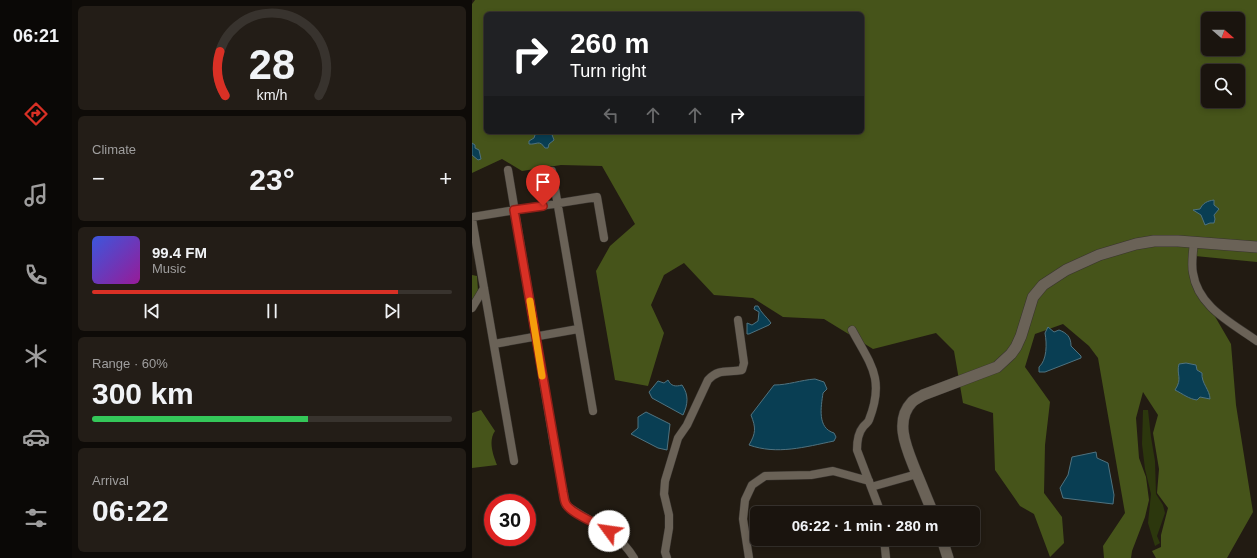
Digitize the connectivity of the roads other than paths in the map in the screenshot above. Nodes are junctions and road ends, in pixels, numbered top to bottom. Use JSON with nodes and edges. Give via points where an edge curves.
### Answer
{"nodes":[{"id":1,"x":508,"y":170,"type":"dead end"},
{"id":2,"x":552,"y":171,"type":"dead end"},
{"id":3,"x":557,"y":204,"type":"junction"},
{"id":4,"x":514,"y":210,"type":"junction"},
{"id":5,"x":472,"y":218,"type":"edge"},
{"id":6,"x":604,"y":238,"type":"dead end"},
{"id":7,"x":1194,"y":242,"type":"junction"},
{"id":8,"x":1257,"y":247,"type":"edge"},
{"id":9,"x":484,"y":288,"type":"junction"},
{"id":10,"x":472,"y":308,"type":"edge"},
{"id":11,"x":738,"y":320,"type":"dead end"},
{"id":12,"x":578,"y":329,"type":"junction"},
{"id":13,"x":852,"y":330,"type":"dead end"},
{"id":14,"x":536,"y":337,"type":"junction"},
{"id":15,"x":1257,"y":341,"type":"edge"},
{"id":16,"x":494,"y":344,"type":"junction"},
{"id":17,"x":593,"y":411,"type":"dead end"},
{"id":18,"x":514,"y":461,"type":"dead end"},
{"id":19,"x":917,"y":474,"type":"junction"},
{"id":20,"x":870,"y":484,"type":"junction"},
{"id":21,"x":878,"y":506,"type":"edge"},
{"id":22,"x":930,"y":506,"type":"edge"},
{"id":23,"x":885,"y":546,"type":"edge"},
{"id":24,"x":944,"y":546,"type":"edge"},
{"id":25,"x":634,"y":558,"type":"edge"},
{"id":26,"x":666,"y":558,"type":"edge"},
{"id":27,"x":749,"y":558,"type":"edge"},
{"id":28,"x":886,"y":558,"type":"edge"},
{"id":29,"x":948,"y":558,"type":"edge"}],
"edges":[{"from":1,"to":4,"type":"street"},
{"from":2,"to":3,"type":"street"},
{"from":3,"to":4,"type":"street"},
{"from":3,"to":6,"type":"street","via":[[597,197]]},
{"from":3,"to":12,"type":"street"},
{"from":4,"to":5,"type":"street"},
{"from":4,"to":14,"type":"street"},
{"from":5,"to":9,"type":"street"},
{"from":7,"to":8,"type":"street"},
{"from":7,"to":15,"type":"street","via":[[1192,273],[1198,293],[1210,307]]},
{"from":7,"to":19,"type":"street","via":[[1154,241],[1121,248],[1066,270],[1043,285],[1033,297],[1016,348],[997,367],[923,395],[909,407],[903,422],[902,435]]},
{"from":9,"to":10,"type":"street"},
{"from":9,"to":16,"type":"street"},
{"from":11,"to":26,"type":"street","via":[[744,363],[742,370],[721,371],[713,374],[708,380],[671,457],[664,494],[669,516]]},
{"from":12,"to":14,"type":"street"},
{"from":12,"to":17,"type":"street"},
{"from":13,"to":20,"type":"street","via":[[875,374],[877,388],[876,400],[868,422],[862,428],[857,441],[857,450]]},
{"from":14,"to":16,"type":"street"},
{"from":14,"to":25,"type":"street","via":[[566,505],[579,515],[602,526],[616,537]]},
{"from":16,"to":18,"type":"street"},
{"from":19,"to":20,"type":"street"},
{"from":19,"to":22,"type":"street"},
{"from":20,"to":21,"type":"street"},
{"from":20,"to":27,"type":"street","via":[[833,471],[811,475],[765,476],[752,485],[745,500],[742,519]]},
{"from":23,"to":28,"type":"street"},
{"from":24,"to":29,"type":"street"}]}
